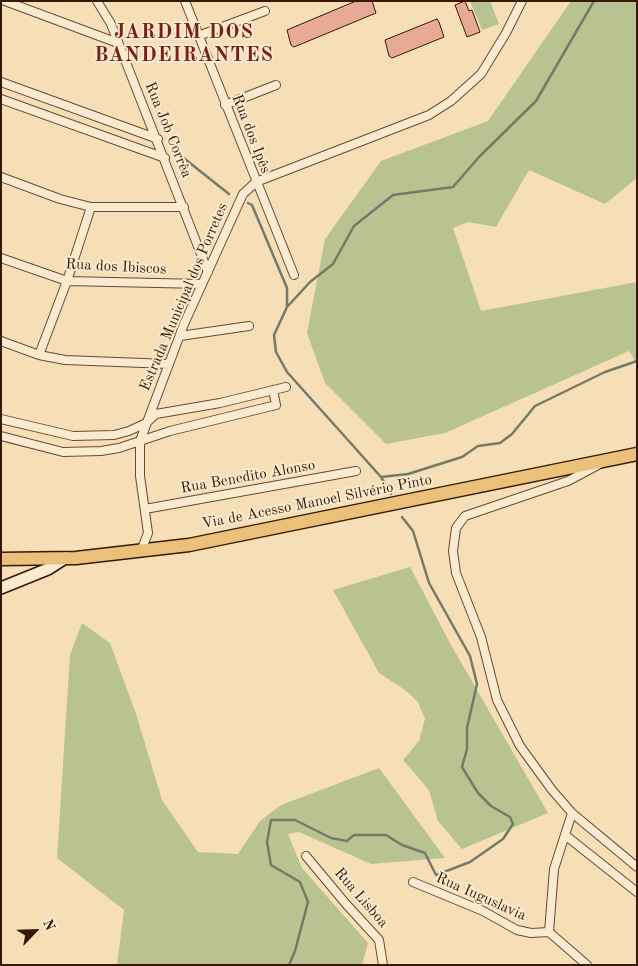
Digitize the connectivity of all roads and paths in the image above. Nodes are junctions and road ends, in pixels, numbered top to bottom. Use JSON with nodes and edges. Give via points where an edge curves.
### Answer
{"nodes":[{"id":1,"x":5,"y":1,"type":"edge"},
{"id":2,"x":97,"y":1,"type":"edge"},
{"id":3,"x":185,"y":1,"type":"edge"},
{"id":4,"x":522,"y":1,"type":"edge"},
{"id":5,"x":265,"y":11,"type":"dead end"},
{"id":6,"x":198,"y":36,"type":"junction"},
{"id":7,"x":118,"y":43,"type":"junction"},
{"id":8,"x":1,"y":82,"type":"edge"},
{"id":9,"x":276,"y":85,"type":"dead end"},
{"id":10,"x":1,"y":99,"type":"edge"},
{"id":11,"x":225,"y":105,"type":"junction"},
{"id":12,"x":158,"y":139,"type":"junction"},
{"id":13,"x":164,"y":158,"type":"junction"},
{"id":14,"x":1,"y":177,"type":"edge"},
{"id":15,"x":256,"y":182,"type":"junction"},
{"id":16,"x":91,"y":207,"type":"junction"},
{"id":17,"x":184,"y":207,"type":"junction"},
{"id":18,"x":1,"y":258,"type":"edge"},
{"id":19,"x":208,"y":272,"type":"junction"},
{"id":20,"x":294,"y":275,"type":"dead end"},
{"id":21,"x":67,"y":281,"type":"junction"},
{"id":22,"x":202,"y":284,"type":"junction"},
{"id":23,"x":249,"y":326,"type":"dead end"},
{"id":24,"x":180,"y":336,"type":"junction"},
{"id":25,"x":1,"y":341,"type":"edge"},
{"id":26,"x":39,"y":355,"type":"junction"},
{"id":27,"x":169,"y":364,"type":"junction"},
{"id":28,"x":286,"y":387,"type":"dead end"},
{"id":29,"x":273,"y":390,"type":"junction"},
{"id":30,"x":1,"y":419,"type":"edge"},
{"id":31,"x":146,"y":423,"type":"junction"},
{"id":32,"x":47,"y":432,"type":"junction"},
{"id":33,"x":1,"y":436,"type":"edge"},
{"id":34,"x":73,"y":436,"type":"junction"},
{"id":35,"x":140,"y":441,"type":"junction"},
{"id":36,"x":44,"y":448,"type":"junction"},
{"id":37,"x":74,"y":452,"type":"junction"},
{"id":38,"x":637,"y":454,"type":"edge"},
{"id":39,"x":603,"y":460,"type":"junction"},
{"id":40,"x":356,"y":471,"type":"dead end"},
{"id":41,"x":145,"y":509,"type":"junction"},
{"id":42,"x":141,"y":551,"type":"junction"},
{"id":43,"x":1,"y":558,"type":"edge"},
{"id":44,"x":65,"y":558,"type":"junction"},
{"id":45,"x":1,"y":588,"type":"edge"},
{"id":46,"x":572,"y":813,"type":"junction"},
{"id":47,"x":565,"y":834,"type":"junction"},
{"id":48,"x":306,"y":856,"type":"dead end"},
{"id":49,"x":637,"y":867,"type":"edge"},
{"id":50,"x":413,"y":882,"type":"dead end"},
{"id":51,"x":637,"y":892,"type":"edge"},
{"id":52,"x":549,"y":932,"type":"junction"},
{"id":53,"x":383,"y":965,"type":"edge"},
{"id":54,"x":587,"y":965,"type":"edge"}],
"edges":[{"from":1,"to":7,"type":"street"},
{"from":2,"to":7,"type":"street","name":"Rua Job Corrêa"},
{"from":3,"to":6,"type":"street","name":"Rua dos Ipês"},
{"from":4,"to":15,"type":"street","name":"Estrada Municipal dos Porretes","via":[[481,74],[429,116]]},
{"from":5,"to":6,"type":"street"},
{"from":6,"to":11,"type":"street","name":"Rua dos Ipês"},
{"from":7,"to":12,"type":"street","name":"Rua Job Corrêa"},
{"from":8,"to":12,"type":"street"},
{"from":9,"to":11,"type":"street"},
{"from":10,"to":13,"type":"street"},
{"from":11,"to":15,"type":"street","name":"Rua dos Ipês"},
{"from":12,"to":13,"type":"street","name":"Rua Job Corrêa"},
{"from":13,"to":17,"type":"street","name":"Rua Job Corrêa"},
{"from":14,"to":16,"type":"street"},
{"from":15,"to":19,"type":"street","name":"Estrada Municipal dos Porretes","via":[[243,194]]},
{"from":15,"to":20,"type":"street","name":"Rua dos Ipês"},
{"from":16,"to":17,"type":"street"},
{"from":16,"to":21,"type":"street"},
{"from":17,"to":19,"type":"street","name":"Rua Job Corrêa"},
{"from":18,"to":21,"type":"street","name":"Rua dos Ibiscos"},
{"from":19,"to":22,"type":"street","name":"Estrada Municipal dos Porretes"},
{"from":21,"to":22,"type":"street","name":"Rua dos Ibiscos"},
{"from":21,"to":26,"type":"street"},
{"from":22,"to":24,"type":"street","name":"Estrada Municipal dos Porretes"},
{"from":23,"to":24,"type":"street"},
{"from":24,"to":27,"type":"street","name":"Estrada Municipal dos Porretes"},
{"from":25,"to":26,"type":"street"},
{"from":26,"to":27,"type":"street","via":[[65,360]]},
{"from":27,"to":31,"type":"street","name":"Estrada Municipal dos Porretes"},
{"from":28,"to":29,"type":"street"},
{"from":29,"to":31,"type":"street","via":[[156,414]]},
{"from":29,"to":35,"type":"street","via":[[276,405]]},
{"from":30,"to":32,"type":"street"},
{"from":31,"to":34,"type":"street","via":[[114,435]]},
{"from":31,"to":35,"type":"street","name":"Estrada Municipal dos Porretes"},
{"from":32,"to":34,"type":"street"},
{"from":32,"to":36,"type":"street"},
{"from":33,"to":36,"type":"street"},
{"from":34,"to":37,"type":"street"},
{"from":35,"to":37,"type":"street","via":[[101,451]]},
{"from":35,"to":41,"type":"street","name":"Estrada Municipal dos Porretes","via":[[140,476]]},
{"from":36,"to":37,"type":"street"},
{"from":38,"to":39,"type":"main road","name":"Via de Acesso Manoel Silvério Pinto"},
{"from":39,"to":42,"type":"main road","name":"Via de Acesso Manoel Silvério Pinto","via":[[204,542]]},
{"from":39,"to":46,"type":"street","via":[[568,481],[473,511],[456,528],[453,551],[456,573],[481,637],[501,712],[536,769]]},
{"from":40,"to":41,"type":"street","name":"Rua Benedito Alonso"},
{"from":41,"to":42,"type":"street","name":"Estrada Municipal dos Porretes","via":[[148,533]]},
{"from":42,"to":44,"type":"main road","name":"Via de Acesso Manoel Silvério Pinto"},
{"from":43,"to":44,"type":"main road","name":"Via de Acesso Manoel Silvério Pinto"},
{"from":44,"to":45,"type":"street","via":[[48,569]]},
{"from":46,"to":47,"type":"street"},
{"from":46,"to":49,"type":"street"},
{"from":47,"to":51,"type":"street"},
{"from":47,"to":52,"type":"street","via":[[554,870]]},
{"from":48,"to":53,"type":"street","name":"Rua Lisboa","via":[[379,940]]},
{"from":50,"to":52,"type":"street","name":"Rua Iuguslavia","via":[[483,911],[518,930]]},
{"from":52,"to":54,"type":"street"}]}
